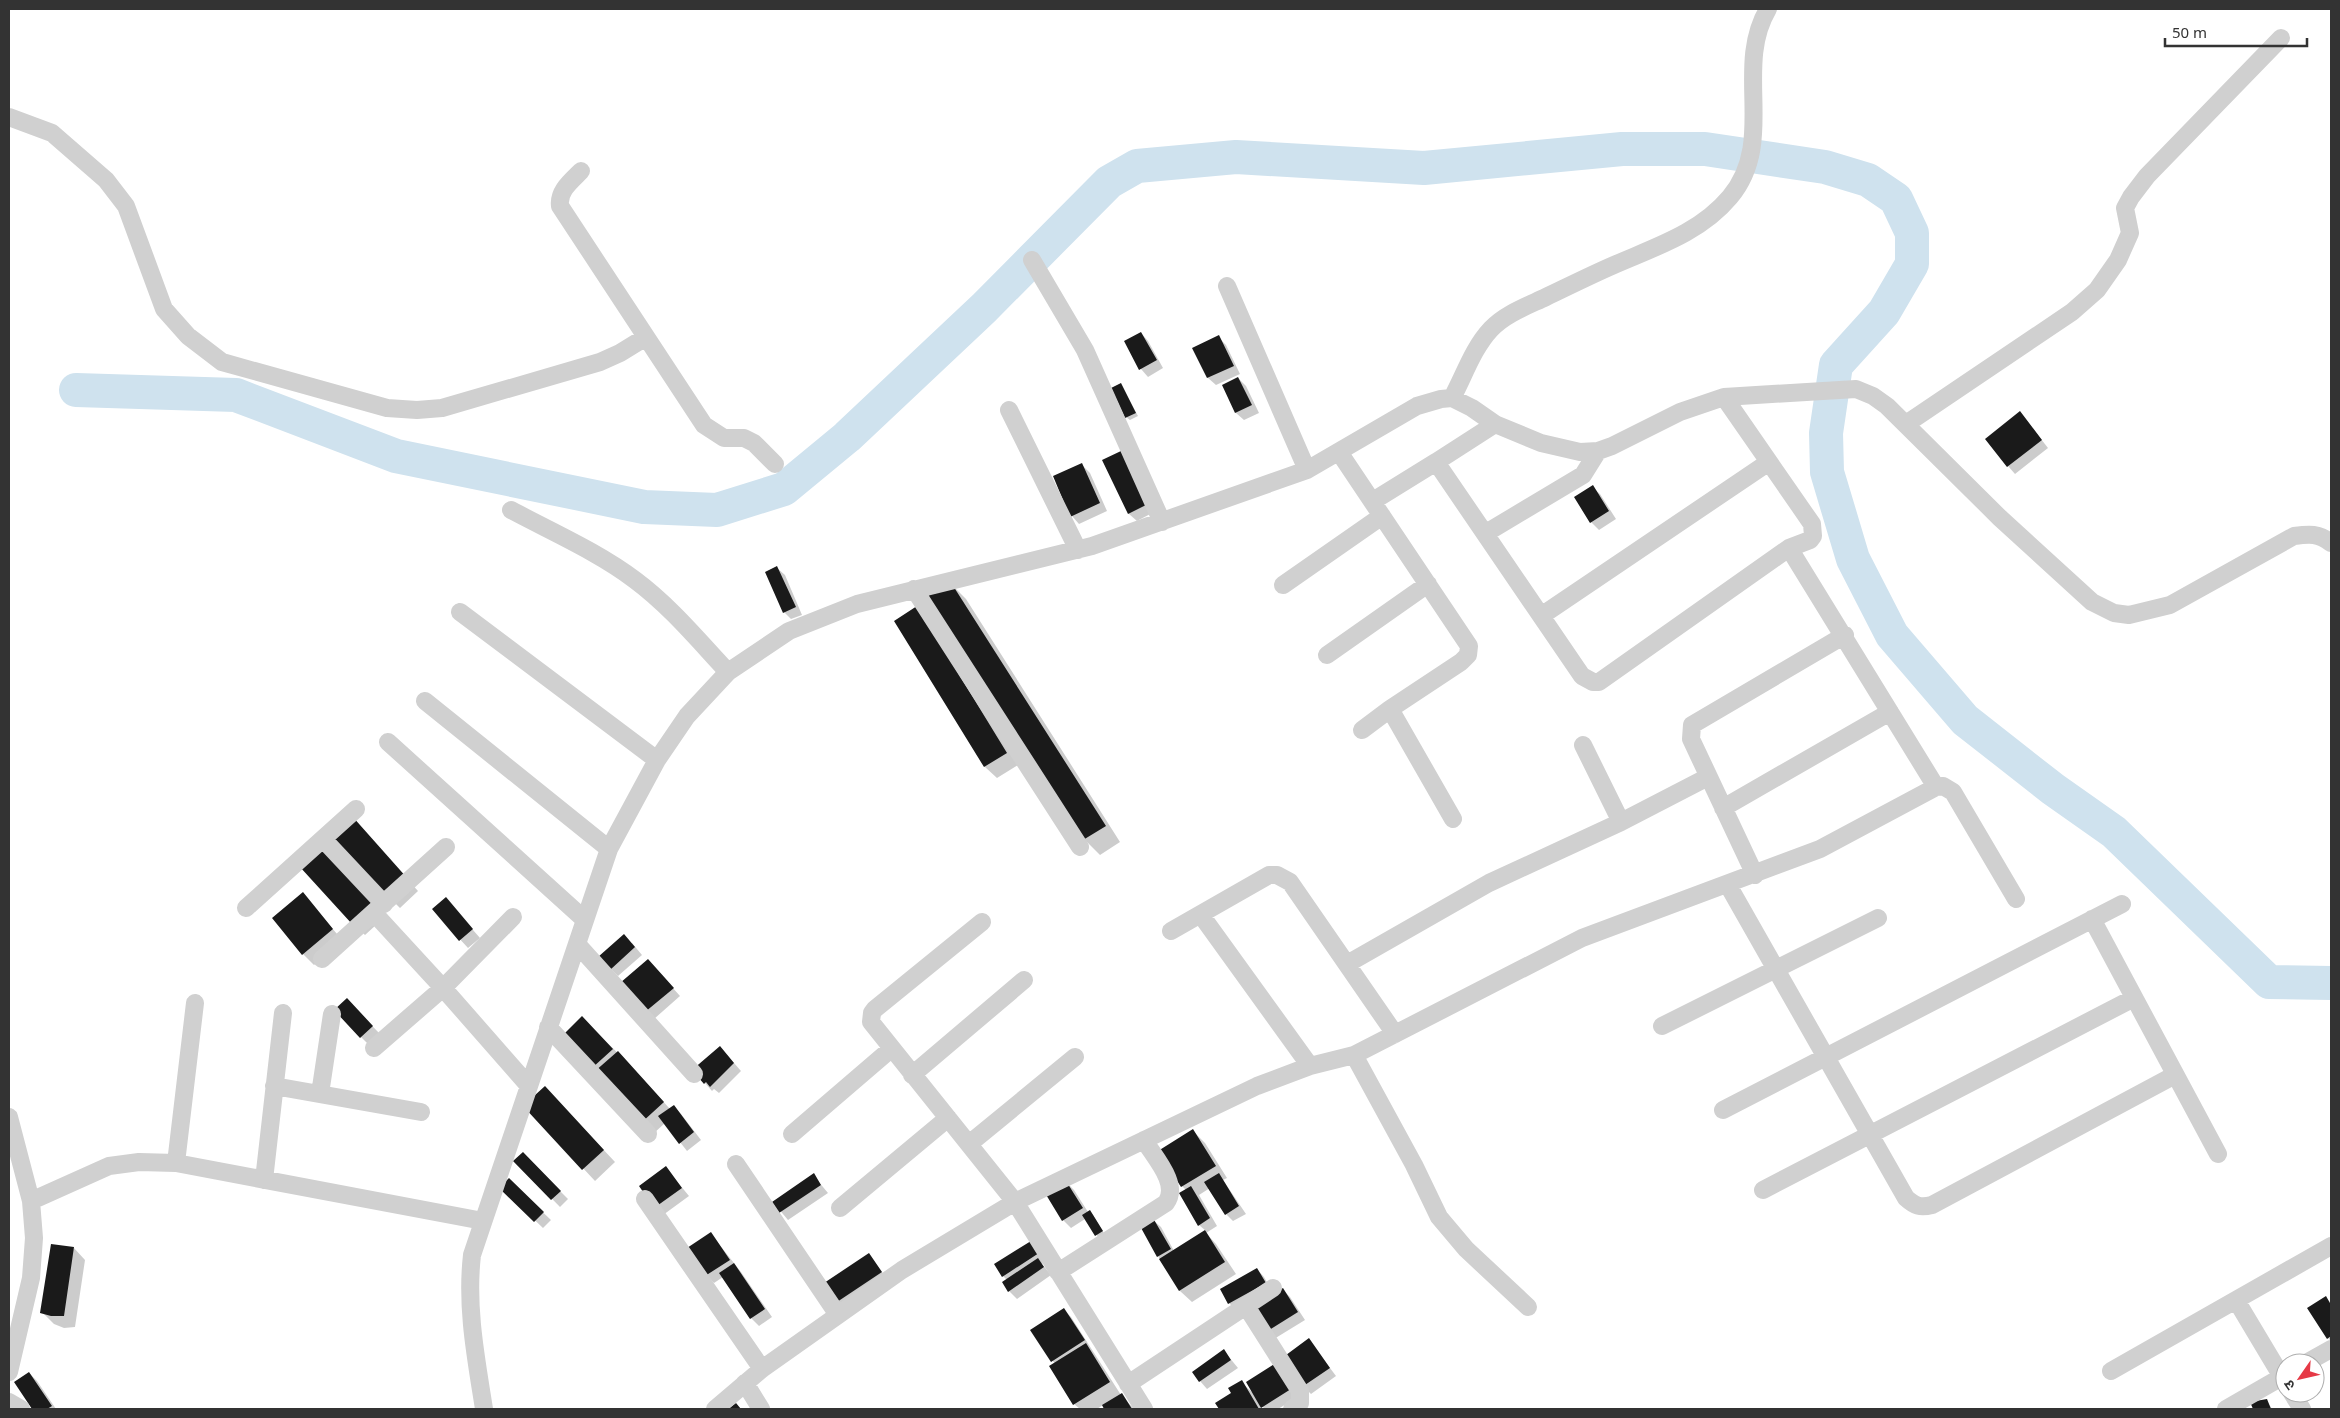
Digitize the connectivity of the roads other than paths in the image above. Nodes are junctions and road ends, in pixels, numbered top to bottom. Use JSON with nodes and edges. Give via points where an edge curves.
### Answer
{"nodes":[{"id":1,"x":1768,"y":9,"type":"edge"},
{"id":2,"x":2281,"y":38,"type":"dead end"},
{"id":3,"x":9,"y":117,"type":"edge"},
{"id":4,"x":581,"y":171,"type":"dead end"},
{"id":5,"x":1032,"y":260,"type":"dead end"},
{"id":6,"x":1227,"y":286,"type":"dead end"},
{"id":7,"x":646,"y":337,"type":"junction"},
{"id":8,"x":1724,"y":397,"type":"junction"},
{"id":9,"x":1452,"y":398,"type":"junction"},
{"id":10,"x":1009,"y":410,"type":"dead end"},
{"id":11,"x":1495,"y":424,"type":"junction"},
{"id":12,"x":1906,"y":424,"type":"junction"},
{"id":13,"x":1598,"y":451,"type":"junction"},
{"id":14,"x":1339,"y":452,"type":"junction"},
{"id":15,"x":1436,"y":462,"type":"junction"},
{"id":16,"x":1769,"y":462,"type":"junction"},
{"id":17,"x":774,"y":464,"type":"dead end"},
{"id":18,"x":1307,"y":470,"type":"junction"},
{"id":19,"x":1377,"y":509,"type":"junction"},
{"id":20,"x":511,"y":510,"type":"dead end"},
{"id":21,"x":1162,"y":522,"type":"junction"},
{"id":22,"x":1486,"y":533,"type":"junction"},
{"id":23,"x":2331,"y":543,"type":"edge"},
{"id":24,"x":1789,"y":548,"type":"junction"},
{"id":25,"x":1078,"y":550,"type":"junction"},
{"id":26,"x":1428,"y":584,"type":"junction"},
{"id":27,"x":1283,"y":585,"type":"dead end"},
{"id":28,"x":914,"y":589,"type":"junction"},
{"id":29,"x":460,"y":612,"type":"dead end"},
{"id":30,"x":1541,"y":616,"type":"junction"},
{"id":31,"x":1845,"y":635,"type":"junction"},
{"id":32,"x":1327,"y":655,"type":"dead end"},
{"id":33,"x":728,"y":672,"type":"junction"},
{"id":34,"x":424,"y":701,"type":"dead end"},
{"id":35,"x":1390,"y":709,"type":"junction"},
{"id":36,"x":1890,"y":712,"type":"junction"},
{"id":37,"x":1362,"y":730,"type":"dead end"},
{"id":38,"x":388,"y":742,"type":"dead end"},
{"id":39,"x":1583,"y":745,"type":"dead end"},
{"id":40,"x":657,"y":760,"type":"junction"},
{"id":41,"x":1708,"y":777,"type":"junction"},
{"id":42,"x":1936,"y":787,"type":"junction"},
{"id":43,"x":1723,"y":808,"type":"junction"},
{"id":44,"x":356,"y":809,"type":"dead end"},
{"id":45,"x":1453,"y":819,"type":"dead end"},
{"id":46,"x":1622,"y":822,"type":"junction"},
{"id":47,"x":323,"y":839,"type":"junction"},
{"id":48,"x":1080,"y":847,"type":"dead end"},
{"id":49,"x":446,"y":848,"type":"dead end"},
{"id":50,"x":609,"y":849,"type":"junction"},
{"id":51,"x":1755,"y":875,"type":"junction"},
{"id":52,"x":1728,"y":885,"type":"junction"},
{"id":53,"x":2016,"y":899,"type":"dead end"},
{"id":54,"x":2122,"y":904,"type":"dead end"},
{"id":55,"x":246,"y":908,"type":"dead end"},
{"id":56,"x":379,"y":909,"type":"junction"},
{"id":57,"x":1201,"y":914,"type":"junction"},
{"id":58,"x":513,"y":916,"type":"dead end"},
{"id":59,"x":1878,"y":918,"type":"dead end"},
{"id":60,"x":2092,"y":919,"type":"junction"},
{"id":61,"x":585,"y":920,"type":"junction"},
{"id":62,"x":982,"y":922,"type":"dead end"},
{"id":63,"x":1172,"y":931,"type":"dead end"},
{"id":64,"x":577,"y":944,"type":"junction"},
{"id":65,"x":322,"y":959,"type":"dead end"},
{"id":66,"x":1347,"y":964,"type":"junction"},
{"id":67,"x":1776,"y":970,"type":"junction"},
{"id":68,"x":1024,"y":980,"type":"dead end"},
{"id":69,"x":443,"y":988,"type":"junction"},
{"id":70,"x":2134,"y":998,"type":"junction"},
{"id":71,"x":195,"y":1003,"type":"dead end"},
{"id":72,"x":283,"y":1013,"type":"dead end"},
{"id":73,"x":332,"y":1014,"type":"dead end"},
{"id":74,"x":1662,"y":1026,"type":"dead end"},
{"id":75,"x":548,"y":1028,"type":"junction"},
{"id":76,"x":1395,"y":1034,"type":"junction"},
{"id":77,"x":374,"y":1048,"type":"dead end"},
{"id":78,"x":892,"y":1049,"type":"junction"},
{"id":79,"x":1354,"y":1055,"type":"junction"},
{"id":80,"x":1075,"y":1057,"type":"dead end"},
{"id":81,"x":1825,"y":1057,"type":"junction"},
{"id":82,"x":1310,"y":1066,"type":"junction"},
{"id":83,"x":694,"y":1074,"type":"dead end"},
{"id":84,"x":912,"y":1075,"type":"junction"},
{"id":85,"x":2175,"y":1075,"type":"junction"},
{"id":86,"x":274,"y":1086,"type":"junction"},
{"id":87,"x":529,"y":1086,"type":"junction"},
{"id":88,"x":320,"y":1094,"type":"junction"},
{"id":89,"x":1723,"y":1110,"type":"dead end"},
{"id":90,"x":421,"y":1112,"type":"dead end"},
{"id":91,"x":9,"y":1118,"type":"edge"},
{"id":92,"x":948,"y":1118,"type":"junction"},
{"id":93,"x":648,"y":1134,"type":"dead end"},
{"id":94,"x":792,"y":1134,"type":"dead end"},
{"id":95,"x":1869,"y":1135,"type":"junction"},
{"id":96,"x":1144,"y":1140,"type":"junction"},
{"id":97,"x":969,"y":1144,"type":"junction"},
{"id":98,"x":2218,"y":1154,"type":"dead end"},
{"id":99,"x":176,"y":1164,"type":"junction"},
{"id":100,"x":736,"y":1164,"type":"dead end"},
{"id":101,"x":264,"y":1180,"type":"junction"},
{"id":102,"x":1762,"y":1190,"type":"dead end"},
{"id":103,"x":645,"y":1199,"type":"dead end"},
{"id":104,"x":31,"y":1201,"type":"junction"},
{"id":105,"x":1015,"y":1202,"type":"junction"},
{"id":106,"x":840,"y":1208,"type":"dead end"},
{"id":107,"x":483,"y":1220,"type":"junction"},
{"id":108,"x":2331,"y":1246,"type":"edge"},
{"id":109,"x":1058,"y":1272,"type":"junction"},
{"id":110,"x":1273,"y":1288,"type":"dead end"},
{"id":111,"x":2236,"y":1300,"type":"junction"},
{"id":112,"x":1246,"y":1306,"type":"junction"},
{"id":113,"x":1528,"y":1307,"type":"dead end"},
{"id":114,"x":838,"y":1315,"type":"junction"},
{"id":115,"x":2275,"y":1363,"type":"edge"},
{"id":116,"x":762,"y":1369,"type":"junction"},
{"id":117,"x":2111,"y":1371,"type":"dead end"},
{"id":118,"x":9,"y":1372,"type":"edge"},
{"id":119,"x":745,"y":1382,"type":"junction"},
{"id":120,"x":2275,"y":1383,"type":"edge"},
{"id":121,"x":1128,"y":1384,"type":"junction"},
{"id":122,"x":9,"y":1402,"type":"edge"},
{"id":123,"x":21,"y":1409,"type":"edge"},
{"id":124,"x":484,"y":1409,"type":"edge"},
{"id":125,"x":715,"y":1409,"type":"edge"},
{"id":126,"x":761,"y":1409,"type":"edge"},
{"id":127,"x":1144,"y":1409,"type":"edge"},
{"id":128,"x":1292,"y":1409,"type":"edge"},
{"id":129,"x":2226,"y":1409,"type":"edge"}],
"edges":[{"from":1,"to":9,"type":"street","via":[[1756,42],[1754,140],[1747,171],[1730,197],[1681,236],[1501,320],[1481,342]]},
{"from":2,"to":12,"type":"street","via":[[2147,176],[2131,197],[2125,208],[2130,233],[2118,260],[2097,290],[2072,312]]},
{"from":3,"to":7,"type":"street","via":[[52,133],[106,180],[126,206],[164,309],[188,336],[222,362],[387,408],[417,410],[442,408],[600,362]]},
{"from":4,"to":7,"type":"street","via":[[563,191],[560,206]]},
{"from":5,"to":21,"type":"street","via":[[1085,350]]},
{"from":6,"to":18,"type":"street"},
{"from":7,"to":17,"type":"street","via":[[704,425],[724,438],[744,438],[754,443]]},
{"from":8,"to":12,"type":"street","via":[[1856,389],[1874,396]]},
{"from":8,"to":13,"type":"street","via":[[1680,412]]},
{"from":8,"to":16,"type":"street"},
{"from":9,"to":11,"type":"street"},
{"from":9,"to":14,"type":"street","via":[[1417,406]]},
{"from":10,"to":25,"type":"street"},
{"from":11,"to":13,"type":"street","via":[[1565,450]]},
{"from":11,"to":15,"type":"street"},
{"from":12,"to":23,"type":"street","via":[[2000,518],[2092,602],[2114,613],[2128,615],[2170,605],[2294,536],[2311,534]]},
{"from":13,"to":22,"type":"street","via":[[1583,475]]},
{"from":14,"to":18,"type":"street"},
{"from":14,"to":19,"type":"street"},
{"from":15,"to":19,"type":"street"},
{"from":15,"to":22,"type":"street"},
{"from":16,"to":24,"type":"street","via":[[1814,530],[1810,540]]},
{"from":16,"to":30,"type":"street"},
{"from":18,"to":21,"type":"street"},
{"from":19,"to":26,"type":"street"},
{"from":19,"to":27,"type":"street"},
{"from":20,"to":33,"type":"street","via":[[608,562],[634,580],[661,601]]},
{"from":21,"to":25,"type":"street"},
{"from":22,"to":30,"type":"street"},
{"from":24,"to":30,"type":"street","via":[[1599,682],[1582,676]]},
{"from":24,"to":31,"type":"street"},
{"from":25,"to":28,"type":"street"},
{"from":26,"to":32,"type":"street"},
{"from":26,"to":35,"type":"street","via":[[1469,646],[1468,655]]},
{"from":28,"to":33,"type":"street","via":[[806,622]]},
{"from":28,"to":48,"type":"street"},
{"from":29,"to":40,"type":"street"},
{"from":31,"to":36,"type":"street"},
{"from":31,"to":41,"type":"street","via":[[1692,725],[1691,739]]},
{"from":33,"to":40,"type":"street","via":[[687,716]]},
{"from":34,"to":50,"type":"street"},
{"from":35,"to":37,"type":"street"},
{"from":35,"to":45,"type":"street"},
{"from":36,"to":42,"type":"street"},
{"from":36,"to":43,"type":"street"},
{"from":38,"to":61,"type":"street"},
{"from":39,"to":46,"type":"street"},
{"from":40,"to":50,"type":"street"},
{"from":41,"to":43,"type":"street"},
{"from":41,"to":46,"type":"street"},
{"from":42,"to":51,"type":"street","via":[[1820,849]]},
{"from":42,"to":53,"type":"street","via":[[1943,786],[1953,792]]},
{"from":43,"to":51,"type":"street"},
{"from":44,"to":47,"type":"street"},
{"from":46,"to":66,"type":"street","via":[[1489,883]]},
{"from":47,"to":55,"type":"street"},
{"from":47,"to":56,"type":"street"},
{"from":49,"to":56,"type":"street"},
{"from":50,"to":61,"type":"street"},
{"from":51,"to":52,"type":"street"},
{"from":52,"to":67,"type":"street"},
{"from":52,"to":76,"type":"street","via":[[1582,938]]},
{"from":54,"to":60,"type":"street"},
{"from":56,"to":65,"type":"street"},
{"from":56,"to":69,"type":"street"},
{"from":57,"to":63,"type":"street"},
{"from":57,"to":66,"type":"street","via":[[1269,875],[1277,875],[1290,882]]},
{"from":57,"to":82,"type":"street"},
{"from":58,"to":69,"type":"street"},
{"from":59,"to":67,"type":"street"},
{"from":60,"to":70,"type":"street"},
{"from":60,"to":81,"type":"street"},
{"from":61,"to":64,"type":"street"},
{"from":62,"to":78,"type":"street","via":[[872,1013],[874,1028]]},
{"from":64,"to":75,"type":"street"},
{"from":64,"to":83,"type":"street"},
{"from":66,"to":76,"type":"street"},
{"from":67,"to":74,"type":"street"},
{"from":67,"to":81,"type":"street"},
{"from":68,"to":84,"type":"street"},
{"from":69,"to":77,"type":"street"},
{"from":69,"to":87,"type":"street"},
{"from":70,"to":85,"type":"street"},
{"from":70,"to":95,"type":"street"},
{"from":71,"to":99,"type":"street"},
{"from":72,"to":86,"type":"street"},
{"from":73,"to":88,"type":"street"},
{"from":75,"to":87,"type":"street"},
{"from":75,"to":93,"type":"street"},
{"from":76,"to":79,"type":"street"},
{"from":78,"to":84,"type":"street"},
{"from":78,"to":94,"type":"street"},
{"from":79,"to":82,"type":"street"},
{"from":79,"to":113,"type":"street","via":[[1414,1165],[1438,1217],[1466,1249]]},
{"from":80,"to":97,"type":"street"},
{"from":81,"to":89,"type":"street"},
{"from":81,"to":95,"type":"street"},
{"from":82,"to":96,"type":"street","via":[[1257,1086]]},
{"from":84,"to":92,"type":"street"},
{"from":85,"to":95,"type":"street","via":[[1923,1207],[1914,1206],[1906,1198]]},
{"from":85,"to":98,"type":"street"},
{"from":86,"to":88,"type":"street"},
{"from":86,"to":101,"type":"street"},
{"from":87,"to":107,"type":"street"},
{"from":88,"to":90,"type":"street"},
{"from":91,"to":104,"type":"street"},
{"from":92,"to":97,"type":"street"},
{"from":92,"to":106,"type":"street"},
{"from":95,"to":102,"type":"street"},
{"from":96,"to":105,"type":"street"},
{"from":96,"to":109,"type":"street","via":[[1169,1181],[1172,1189],[1170,1198]]},
{"from":97,"to":105,"type":"street"},
{"from":99,"to":101,"type":"street"},
{"from":99,"to":104,"type":"street","via":[[139,1162],[109,1166]]},
{"from":100,"to":114,"type":"street"},
{"from":101,"to":107,"type":"street"},
{"from":103,"to":116,"type":"street"},
{"from":104,"to":118,"type":"street","via":[[34,1238],[31,1278]]},
{"from":105,"to":109,"type":"street"},
{"from":105,"to":114,"type":"street","via":[[902,1270]]},
{"from":107,"to":124,"type":"street","via":[[472,1255],[469,1281]]},
{"from":108,"to":111,"type":"street"},
{"from":109,"to":121,"type":"street"},
{"from":110,"to":112,"type":"street"},
{"from":111,"to":115,"type":"street"},
{"from":111,"to":117,"type":"street"},
{"from":112,"to":121,"type":"street"},
{"from":112,"to":128,"type":"street","via":[[1300,1391],[1300,1403]]},
{"from":114,"to":116,"type":"street"},
{"from":116,"to":119,"type":"street"},
{"from":119,"to":125,"type":"street"},
{"from":119,"to":126,"type":"street"},
{"from":120,"to":129,"type":"street"},
{"from":121,"to":127,"type":"street"},
{"from":122,"to":123,"type":"street"}]}
